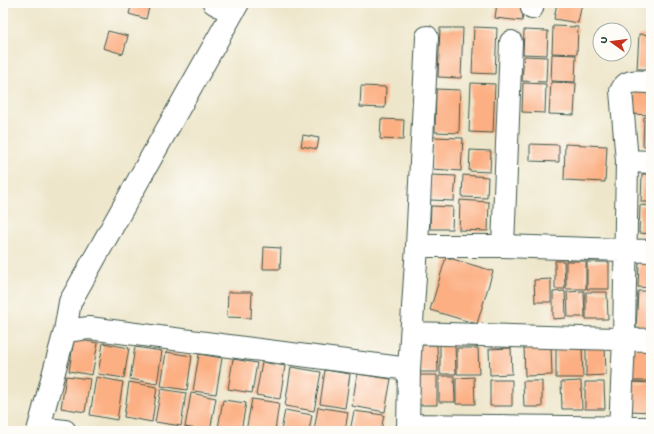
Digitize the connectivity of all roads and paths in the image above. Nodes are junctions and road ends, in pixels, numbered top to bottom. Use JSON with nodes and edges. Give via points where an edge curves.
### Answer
{"nodes":[{"id":1,"x":228,"y":6,"type":"edge"},
{"id":2,"x":427,"y":37,"type":"dead end"},
{"id":3,"x":511,"y":42,"type":"dead end"},
{"id":4,"x":651,"y":82,"type":"edge"},
{"id":5,"x":627,"y":161,"type":"junction"},
{"id":6,"x":651,"y":162,"type":"edge"},
{"id":7,"x":417,"y":246,"type":"junction"},
{"id":8,"x":502,"y":246,"type":"junction"},
{"id":9,"x":626,"y":251,"type":"junction"},
{"id":10,"x":651,"y":251,"type":"edge"},
{"id":11,"x":65,"y":331,"type":"junction"},
{"id":12,"x":412,"y":333,"type":"junction"},
{"id":13,"x":624,"y":339,"type":"junction"},
{"id":14,"x":651,"y":340,"type":"edge"},
{"id":15,"x":409,"y":369,"type":"junction"},
{"id":16,"x":408,"y":428,"type":"edge"},
{"id":17,"x":651,"y":428,"type":"edge"},
{"id":18,"x":39,"y":429,"type":"edge"},
{"id":19,"x":620,"y":430,"type":"edge"},
{"id":20,"x":65,"y":431,"type":"edge"}],
"edges":[{"from":1,"to":11,"type":"street","via":[[75,292],[70,302]]},
{"from":2,"to":7,"type":"street"},
{"from":3,"to":8,"type":"street"},
{"from":4,"to":5,"type":"street","via":[[628,82],[621,91]]},
{"from":5,"to":6,"type":"street"},
{"from":5,"to":9,"type":"street"},
{"from":7,"to":8,"type":"street"},
{"from":7,"to":12,"type":"street"},
{"from":8,"to":9,"type":"street"},
{"from":9,"to":10,"type":"street"},
{"from":9,"to":13,"type":"street"},
{"from":11,"to":15,"type":"street","via":[[89,328]]},
{"from":11,"to":18,"type":"street"},
{"from":12,"to":13,"type":"street"},
{"from":12,"to":15,"type":"street"},
{"from":13,"to":14,"type":"street"},
{"from":13,"to":19,"type":"street"},
{"from":15,"to":16,"type":"street"},
{"from":16,"to":19,"type":"street"},
{"from":17,"to":19,"type":"street"},
{"from":18,"to":20,"type":"street"}]}
